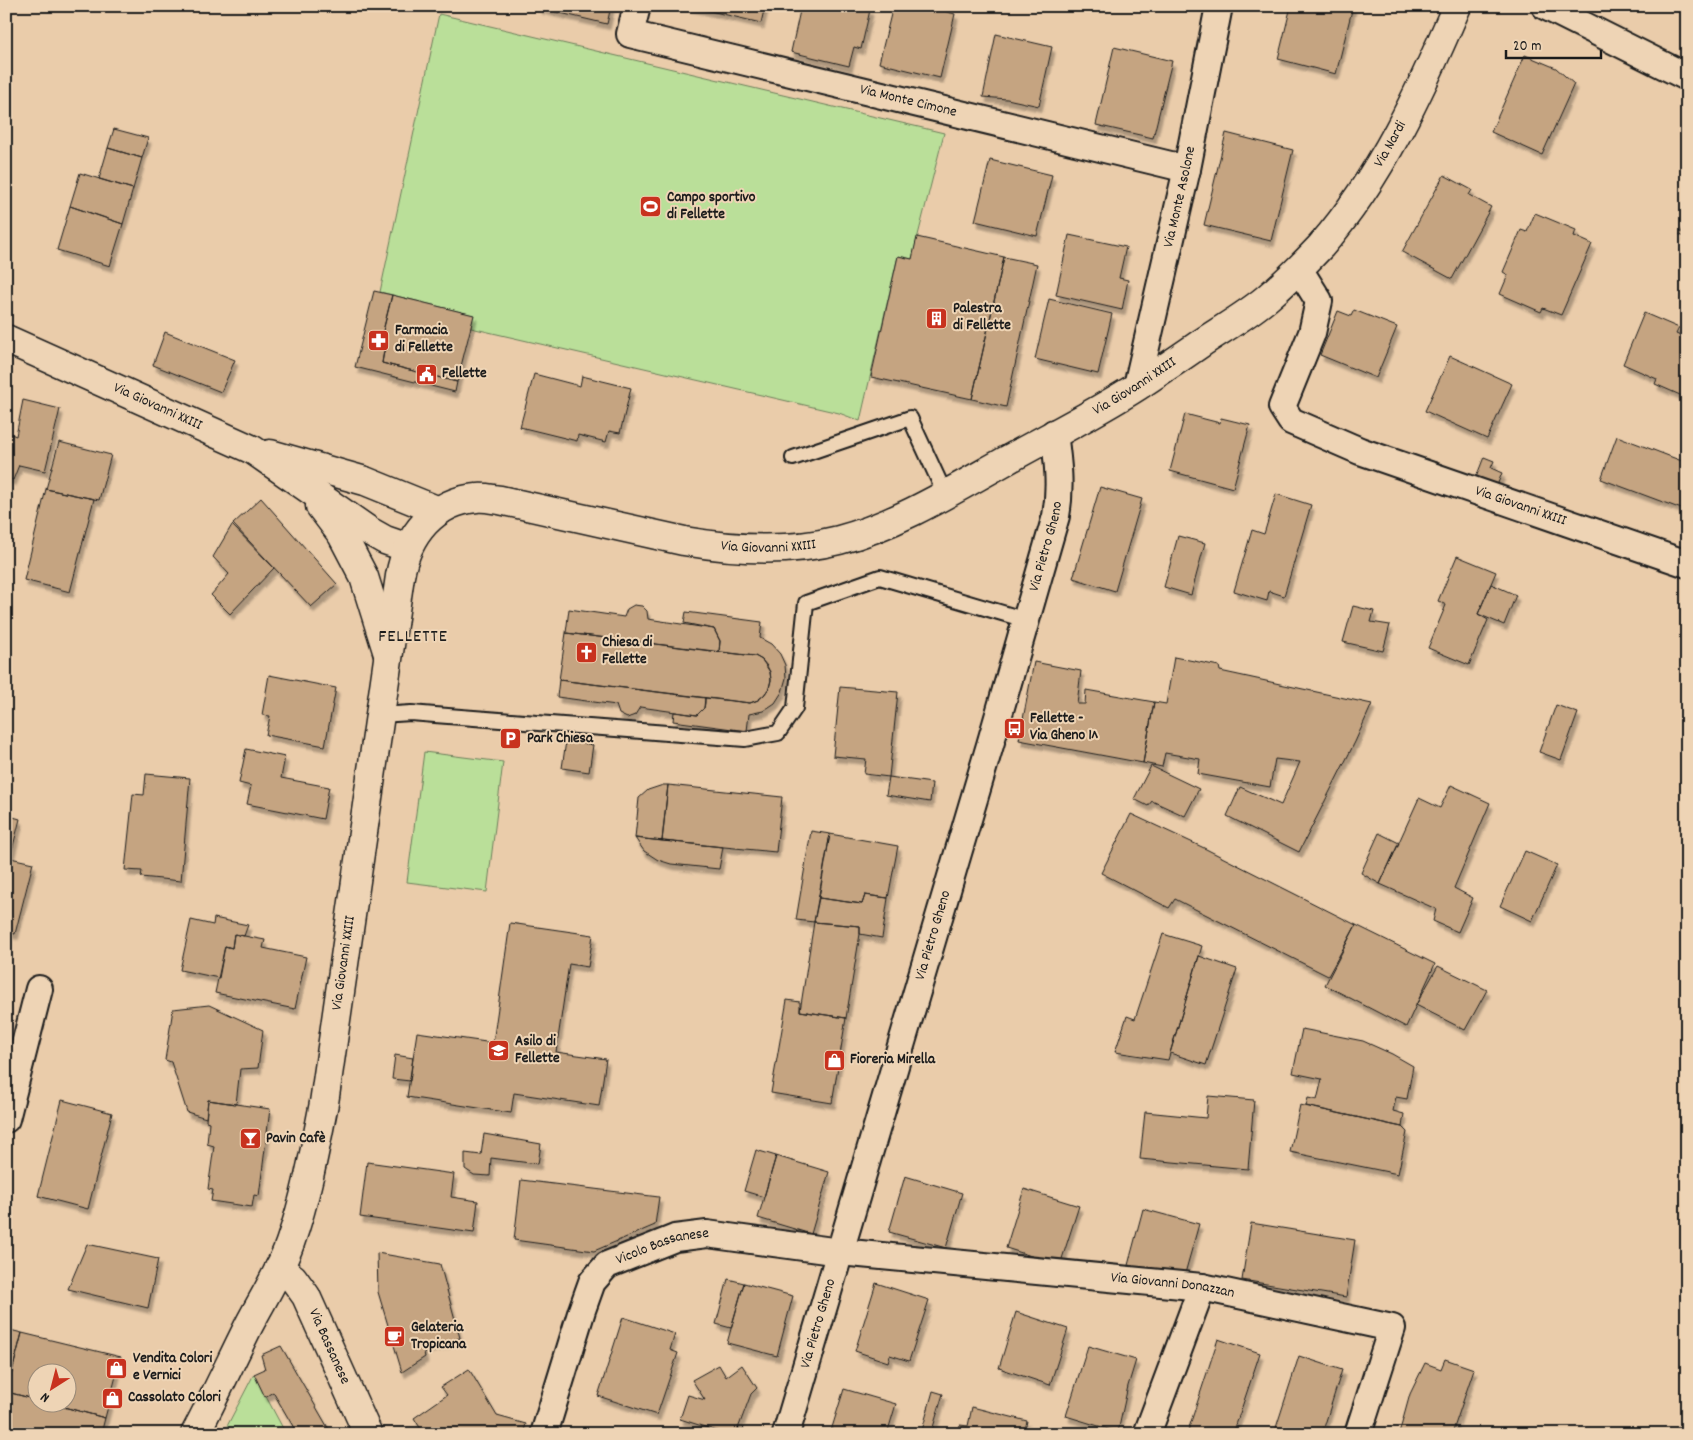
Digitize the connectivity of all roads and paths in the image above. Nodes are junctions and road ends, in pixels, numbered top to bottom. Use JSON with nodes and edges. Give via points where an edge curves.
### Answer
{"nodes":[{"id":1,"x":637,"y":6,"type":"edge"},
{"id":2,"x":1219,"y":6,"type":"edge"},
{"id":3,"x":1457,"y":6,"type":"edge"},
{"id":4,"x":1544,"y":6,"type":"edge"},
{"id":5,"x":1687,"y":77,"type":"edge"},
{"id":6,"x":1187,"y":169,"type":"junction"},
{"id":7,"x":1299,"y":269,"type":"junction"},
{"id":8,"x":6,"y":339,"type":"edge"},
{"id":9,"x":1137,"y":386,"type":"junction"},
{"id":10,"x":1054,"y":433,"type":"junction"},
{"id":11,"x":253,"y":450,"type":"junction"},
{"id":12,"x":793,"y":458,"type":"dead end"},
{"id":13,"x":303,"y":485,"type":"junction"},
{"id":14,"x":945,"y":494,"type":"junction"},
{"id":15,"x":439,"y":511,"type":"junction"},
{"id":16,"x":408,"y":548,"type":"junction"},
{"id":17,"x":1687,"y":564,"type":"edge"},
{"id":18,"x":1026,"y":620,"type":"junction"},
{"id":19,"x":388,"y":654,"type":"junction"},
{"id":20,"x":380,"y":716,"type":"junction"},
{"id":21,"x":39,"y":988,"type":"dead end"},
{"id":22,"x":6,"y":1119,"type":"edge"},
{"id":23,"x":840,"y":1252,"type":"junction"},
{"id":24,"x":280,"y":1268,"type":"junction"},
{"id":25,"x":1202,"y":1287,"type":"junction"},
{"id":26,"x":195,"y":1434,"type":"edge"},
{"id":27,"x":368,"y":1434,"type":"edge"},
{"id":28,"x":544,"y":1434,"type":"edge"},
{"id":29,"x":786,"y":1434,"type":"edge"},
{"id":30,"x":1147,"y":1434,"type":"edge"},
{"id":31,"x":1358,"y":1434,"type":"edge"}],
"edges":[{"from":1,"to":6,"type":"street","name":"Via Monte Cimone","via":[[630,34]]},
{"from":2,"to":6,"type":"street","name":"Via Monte Asolone"},
{"from":3,"to":7,"type":"main road","name":"Via Nardi","via":[[1392,143],[1346,213]]},
{"from":4,"to":5,"type":"street"},
{"from":6,"to":9,"type":"street","name":"Via Monte Asolone"},
{"from":7,"to":9,"type":"main road","name":"Via Giovanni XXIII","via":[[1266,300]]},
{"from":7,"to":17,"type":"street","name":"Via Giovanni XXIII","via":[[1319,301],[1312,333],[1282,406],[1291,421],[1360,451]]},
{"from":8,"to":11,"type":"main road","name":"Via Giovanni XXIII"},
{"from":9,"to":10,"type":"main road","name":"Via Giovanni XXIII"},
{"from":10,"to":14,"type":"main road","name":"Via Giovanni XXIII"},
{"from":10,"to":18,"type":"street","name":"Via Pietro Gheno","via":[[1060,497]]},
{"from":11,"to":13,"type":"main road","name":"Via Giovanni XXIII"},
{"from":11,"to":15,"type":"main road","via":[[365,481]]},
{"from":12,"to":14,"type":"lane","via":[[910,418]]},
{"from":13,"to":16,"type":"main road","name":"Via Giovanni XXIII","via":[[368,531]]},
{"from":13,"to":19,"type":"main road","name":"Via Giovanni XXIII","via":[[342,535],[364,577]]},
{"from":14,"to":15,"type":"main road","name":"Via Giovanni XXIII","via":[[864,532],[800,547],[768,549],[684,541],[479,497]]},
{"from":15,"to":16,"type":"main road","name":"Via Giovanni XXIII","via":[[420,527]]},
{"from":16,"to":19,"type":"main road","name":"Via Giovanni XXIII","via":[[402,565]]},
{"from":18,"to":20,"type":"lane","via":[[880,577],[806,603],[794,708],[778,733],[745,739],[411,713]]},
{"from":18,"to":23,"type":"street","name":"Via Pietro Gheno"},
{"from":19,"to":20,"type":"main road","name":"Via Giovanni XXIII"},
{"from":20,"to":24,"type":"main road","name":"Via Giovanni XXIII","via":[[314,1159]]},
{"from":21,"to":22,"type":"street"},
{"from":23,"to":25,"type":"street","name":"Via Giovanni Donazzan"},
{"from":23,"to":28,"type":"street","name":"Vicolo Bassanese","via":[[706,1234],[674,1238],[608,1265],[592,1282]]},
{"from":23,"to":29,"type":"street","name":"Via Pietro Gheno"},
{"from":24,"to":26,"type":"main road","name":"Via Giovanni XXIII"},
{"from":24,"to":27,"type":"main road","name":"Via Bassanese","via":[[293,1278],[306,1296]]},
{"from":25,"to":30,"type":"street"},
{"from":25,"to":31,"type":"street","name":"Via Giovanni Donazzan","via":[[1392,1328]]}]}
